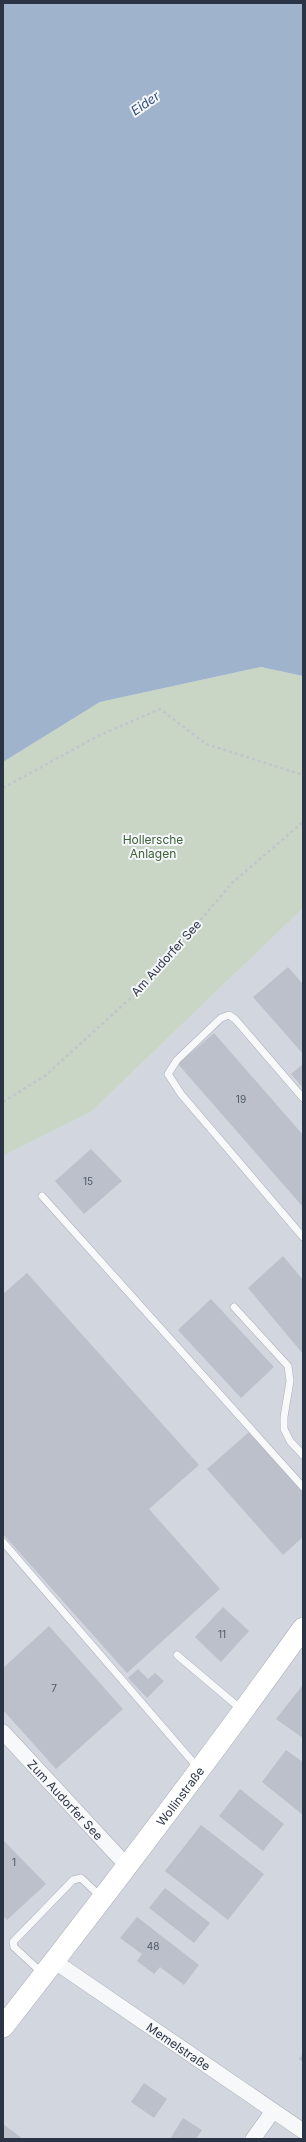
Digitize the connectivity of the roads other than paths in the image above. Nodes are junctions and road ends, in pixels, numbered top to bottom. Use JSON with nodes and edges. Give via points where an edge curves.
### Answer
{"nodes":[{"id":1,"x":303,"y":1098,"type":"edge"},
{"id":2,"x":42,"y":1196,"type":"dead end"},
{"id":3,"x":303,"y":1237,"type":"edge"},
{"id":4,"x":234,"y":1307,"type":"dead end"},
{"id":5,"x":303,"y":1455,"type":"edge"},
{"id":6,"x":303,"y":1487,"type":"edge"},
{"id":7,"x":3,"y":1542,"type":"edge"},
{"id":8,"x":303,"y":1628,"type":"edge"},
{"id":9,"x":177,"y":1655,"type":"dead end"},
{"id":10,"x":244,"y":1712,"type":"junction"},
{"id":11,"x":3,"y":1732,"type":"edge"},
{"id":12,"x":200,"y":1770,"type":"junction"},
{"id":13,"x":128,"y":1867,"type":"junction"},
{"id":14,"x":103,"y":1899,"type":"junction"},
{"id":15,"x":49,"y":1968,"type":"junction"},
{"id":16,"x":3,"y":2027,"type":"edge"},
{"id":17,"x":273,"y":2111,"type":"junction"},
{"id":18,"x":303,"y":2131,"type":"edge"},
{"id":19,"x":253,"y":2139,"type":"edge"}],
"edges":[{"from":1,"to":3,"type":"lane","via":[[229,1015],[221,1018],[182,1054],[171,1066],[168,1074],[181,1094]]},
{"from":2,"to":6,"type":"lane"},
{"from":4,"to":5,"type":"lane","via":[[288,1366],[290,1381],[284,1429],[290,1441]]},
{"from":7,"to":12,"type":"lane"},
{"from":8,"to":10,"type":"street","name":"Wollinstraße"},
{"from":9,"to":10,"type":"lane"},
{"from":10,"to":12,"type":"street","name":"Wollinstraße"},
{"from":11,"to":13,"type":"street","name":"Zum Audorfer See"},
{"from":12,"to":13,"type":"street","name":"Wollinstraße"},
{"from":13,"to":14,"type":"street","name":"Wollinstraße"},
{"from":14,"to":15,"type":"street","name":"Wollinstraße"},
{"from":14,"to":15,"type":"lane","via":[[81,1878],[74,1880],[13,1942],[14,1947]]},
{"from":15,"to":16,"type":"street","name":"Wollinstraße"},
{"from":15,"to":17,"type":"street","name":"Memelstraße"},
{"from":17,"to":18,"type":"street","name":"Memelstraße"},
{"from":17,"to":19,"type":"street"}]}
